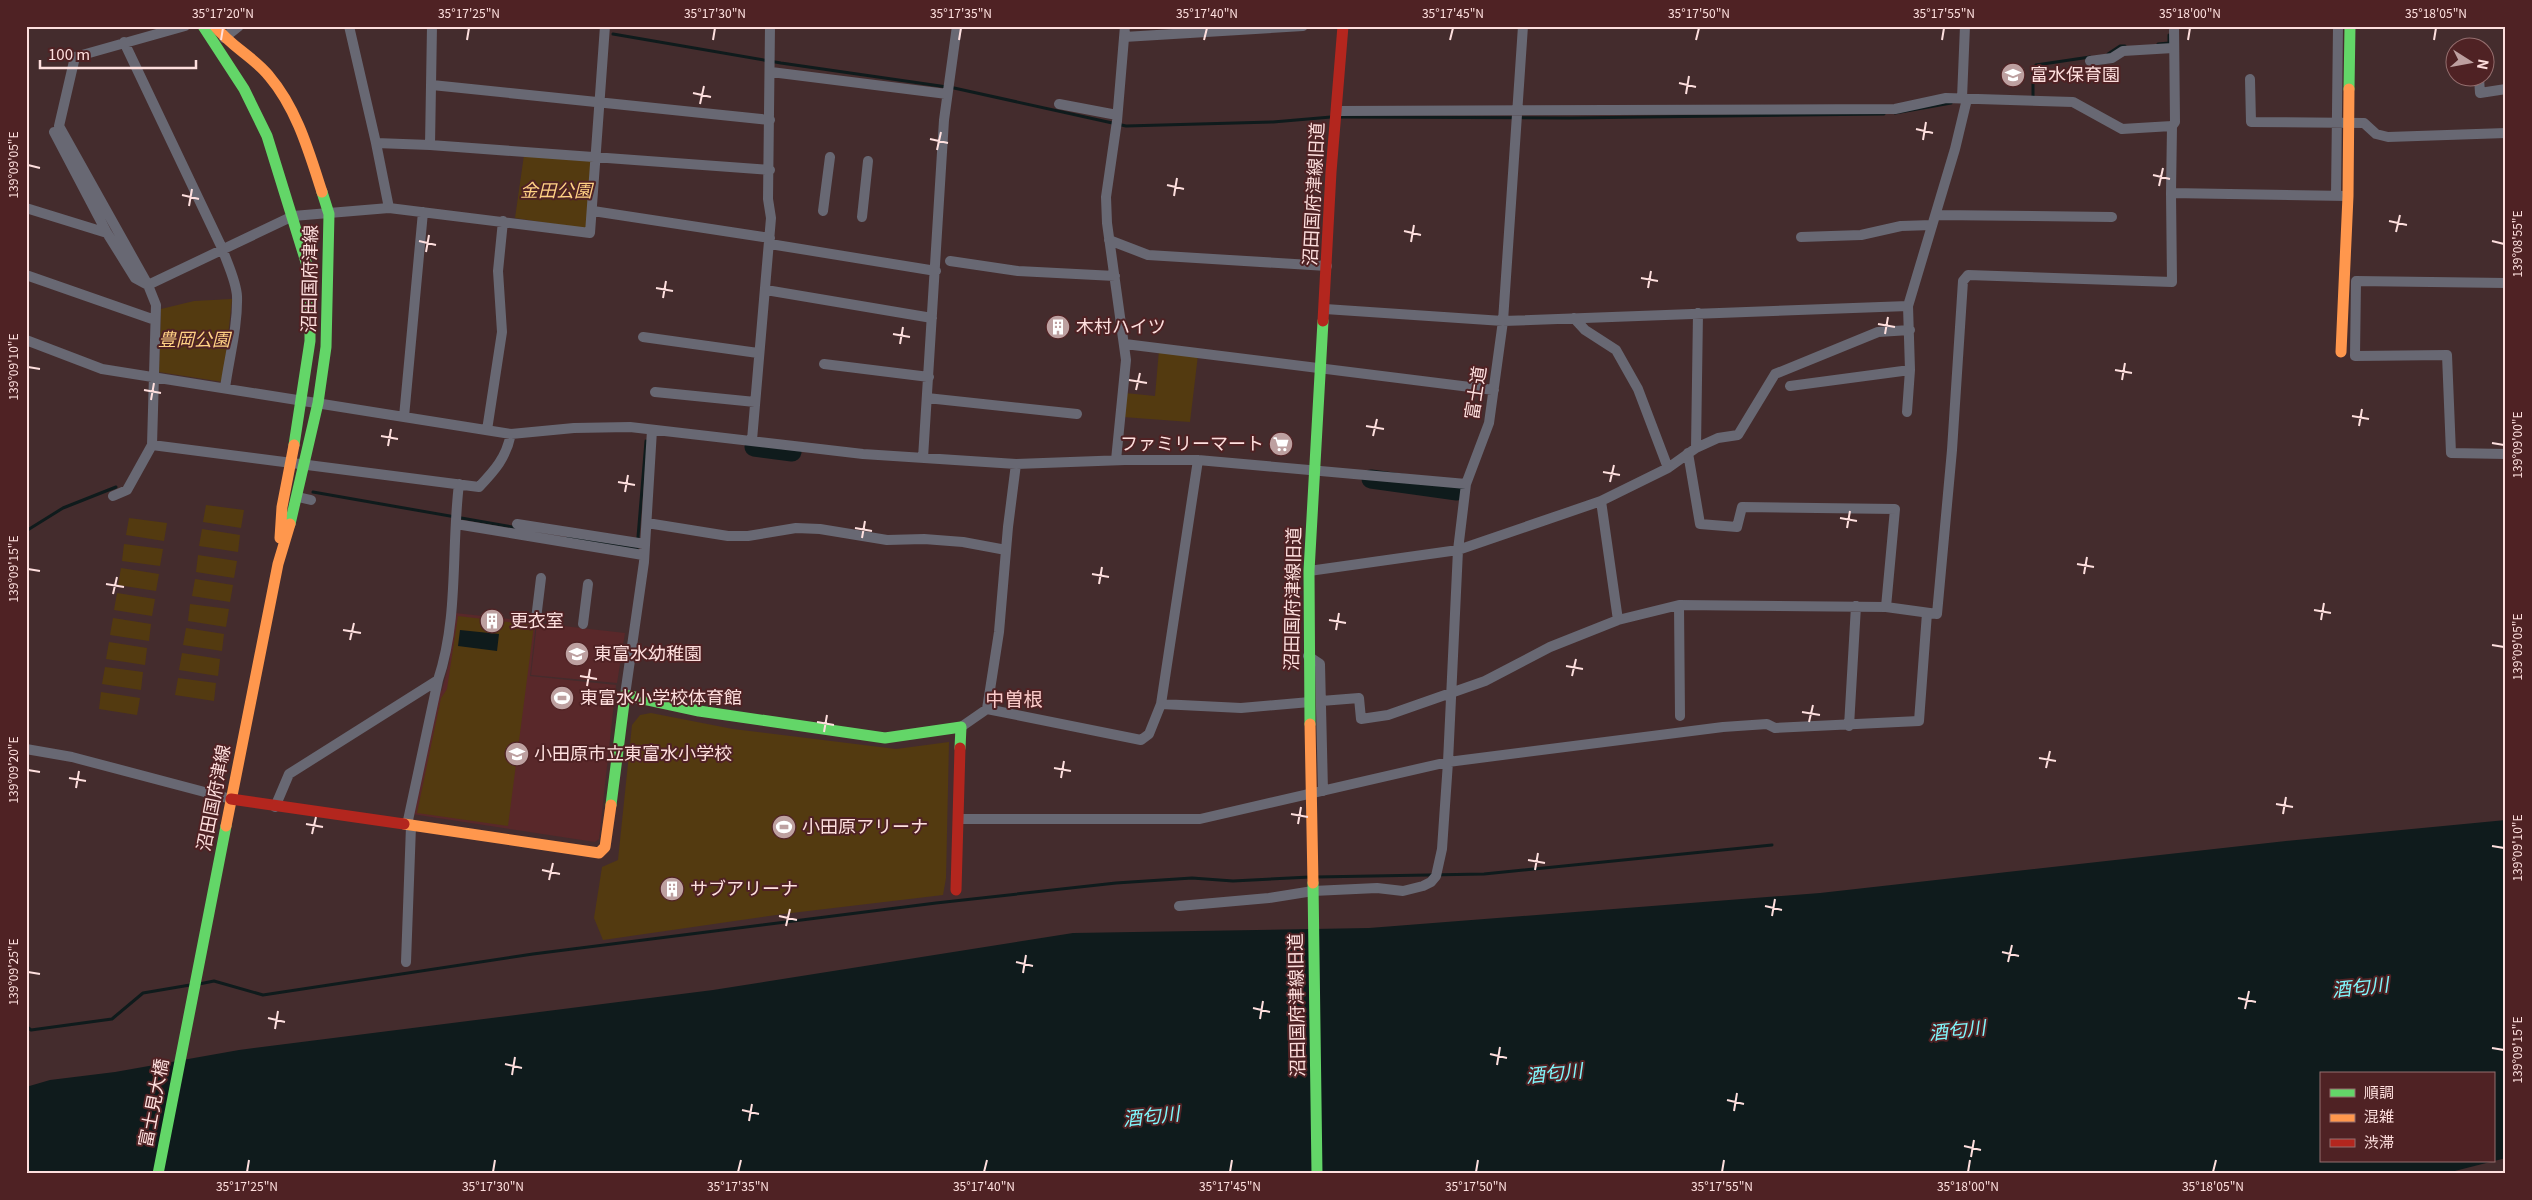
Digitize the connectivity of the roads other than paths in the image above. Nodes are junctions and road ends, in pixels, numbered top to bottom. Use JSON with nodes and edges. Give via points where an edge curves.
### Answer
{"nodes":[{"id":1,"x":185,"y":26,"type":"edge"},
{"id":2,"x":202,"y":26,"type":"edge"},
{"id":3,"x":215,"y":26,"type":"edge"},
{"id":4,"x":239,"y":26,"type":"edge"},
{"id":5,"x":349,"y":26,"type":"edge"},
{"id":6,"x":432,"y":26,"type":"edge"},
{"id":7,"x":604,"y":26,"type":"edge"},
{"id":8,"x":770,"y":26,"type":"edge"},
{"id":9,"x":957,"y":26,"type":"edge"},
{"id":10,"x":1125,"y":26,"type":"edge"},
{"id":11,"x":1303,"y":26,"type":"edge"},
{"id":12,"x":1342,"y":26,"type":"edge"},
{"id":13,"x":1522,"y":26,"type":"edge"},
{"id":14,"x":1965,"y":26,"type":"edge"},
{"id":15,"x":2174,"y":26,"type":"edge"},
{"id":16,"x":2338,"y":26,"type":"edge"},
{"id":17,"x":2350,"y":26,"type":"edge"},
{"id":18,"x":1124,"y":37,"type":"junction"},
{"id":19,"x":224,"y":38,"type":"junction"},
{"id":20,"x":124,"y":42,"type":"junction"},
{"id":21,"x":2173,"y":48,"type":"junction"},
{"id":22,"x":2090,"y":61,"type":"dead end"},
{"id":23,"x":771,"y":69,"type":"junction"},
{"id":24,"x":2250,"y":79,"type":"dead end"},
{"id":25,"x":432,"y":85,"type":"junction"},
{"id":26,"x":2480,"y":88,"type":"edge"},
{"id":27,"x":947,"y":89,"type":"junction"},
{"id":28,"x":2506,"y":89,"type":"edge"},
{"id":29,"x":1964,"y":98,"type":"junction"},
{"id":30,"x":600,"y":102,"type":"junction"},
{"id":31,"x":1059,"y":104,"type":"dead end"},
{"id":32,"x":1516,"y":114,"type":"junction"},
{"id":33,"x":1336,"y":117,"type":"junction"},
{"id":34,"x":770,"y":120,"type":"junction"},
{"id":35,"x":1117,"y":121,"type":"junction"},
{"id":36,"x":2337,"y":122,"type":"junction"},
{"id":37,"x":2349,"y":122,"type":"junction"},
{"id":38,"x":2172,"y":126,"type":"junction"},
{"id":39,"x":54,"y":132,"type":"dead end"},
{"id":40,"x":2506,"y":133,"type":"edge"},
{"id":41,"x":376,"y":143,"type":"junction"},
{"id":42,"x":430,"y":145,"type":"junction"},
{"id":43,"x":596,"y":157,"type":"junction"},
{"id":44,"x":830,"y":157,"type":"dead end"},
{"id":45,"x":868,"y":161,"type":"dead end"},
{"id":46,"x":770,"y":170,"type":"junction"},
{"id":47,"x":2171,"y":194,"type":"junction"},
{"id":48,"x":2342,"y":196,"type":"junction"},
{"id":49,"x":26,"y":208,"type":"edge"},
{"id":50,"x":389,"y":208,"type":"junction"},
{"id":51,"x":593,"y":210,"type":"junction"},
{"id":52,"x":823,"y":211,"type":"dead end"},
{"id":53,"x":423,"y":212,"type":"junction"},
{"id":54,"x":329,"y":214,"type":"junction"},
{"id":55,"x":1936,"y":215,"type":"junction"},
{"id":56,"x":293,"y":216,"type":"junction"},
{"id":57,"x":862,"y":217,"type":"dead end"},
{"id":58,"x":2112,"y":217,"type":"dead end"},
{"id":59,"x":504,"y":221,"type":"junction"},
{"id":60,"x":1932,"y":225,"type":"junction"},
{"id":61,"x":107,"y":233,"type":"junction"},
{"id":62,"x":1801,"y":237,"type":"dead end"},
{"id":63,"x":1109,"y":240,"type":"junction"},
{"id":64,"x":770,"y":241,"type":"junction"},
{"id":65,"x":222,"y":248,"type":"junction"},
{"id":66,"x":950,"y":261,"type":"dead end"},
{"id":67,"x":1327,"y":266,"type":"junction"},
{"id":68,"x":936,"y":271,"type":"junction"},
{"id":69,"x":26,"y":275,"type":"edge"},
{"id":70,"x":1115,"y":276,"type":"junction"},
{"id":71,"x":2506,"y":282,"type":"edge"},
{"id":72,"x":148,"y":285,"type":"junction"},
{"id":73,"x":766,"y":290,"type":"junction"},
{"id":74,"x":1908,"y":306,"type":"junction"},
{"id":75,"x":1325,"y":309,"type":"junction"},
{"id":76,"x":1698,"y":313,"type":"junction"},
{"id":77,"x":932,"y":318,"type":"junction"},
{"id":78,"x":1574,"y":318,"type":"junction"},
{"id":79,"x":155,"y":320,"type":"junction"},
{"id":80,"x":1503,"y":321,"type":"junction"},
{"id":81,"x":1910,"y":330,"type":"junction"},
{"id":82,"x":643,"y":337,"type":"dead end"},
{"id":83,"x":26,"y":340,"type":"edge"},
{"id":84,"x":1126,"y":344,"type":"junction"},
{"id":85,"x":2341,"y":352,"type":"dead end"},
{"id":86,"x":758,"y":353,"type":"junction"},
{"id":87,"x":824,"y":364,"type":"dead end"},
{"id":88,"x":1322,"y":368,"type":"junction"},
{"id":89,"x":1910,"y":370,"type":"junction"},
{"id":90,"x":929,"y":377,"type":"junction"},
{"id":91,"x":153,"y":378,"type":"junction"},
{"id":92,"x":1790,"y":386,"type":"dead end"},
{"id":93,"x":225,"y":388,"type":"junction"},
{"id":94,"x":1494,"y":390,"type":"junction"},
{"id":95,"x":655,"y":392,"type":"dead end"},
{"id":96,"x":927,"y":398,"type":"junction"},
{"id":97,"x":302,"y":401,"type":"junction"},
{"id":98,"x":755,"y":402,"type":"junction"},
{"id":99,"x":318,"y":403,"type":"junction"},
{"id":100,"x":1907,"y":412,"type":"dead end"},
{"id":101,"x":1077,"y":414,"type":"dead end"},
{"id":102,"x":404,"y":417,"type":"junction"},
{"id":103,"x":487,"y":430,"type":"junction"},
{"id":104,"x":652,"y":430,"type":"junction"},
{"id":105,"x":511,"y":434,"type":"junction"},
{"id":106,"x":752,"y":440,"type":"junction"},
{"id":107,"x":152,"y":445,"type":"junction"},
{"id":108,"x":1692,"y":450,"type":"junction"},
{"id":109,"x":2506,"y":454,"type":"edge"},
{"id":110,"x":924,"y":458,"type":"junction"},
{"id":111,"x":1116,"y":460,"type":"junction"},
{"id":112,"x":1198,"y":460,"type":"junction"},
{"id":113,"x":291,"y":462,"type":"junction"},
{"id":114,"x":305,"y":464,"type":"junction"},
{"id":115,"x":1016,"y":464,"type":"junction"},
{"id":116,"x":1668,"y":468,"type":"junction"},
{"id":117,"x":1315,"y":470,"type":"junction"},
{"id":118,"x":459,"y":484,"type":"junction"},
{"id":119,"x":1466,"y":484,"type":"junction"},
{"id":120,"x":113,"y":496,"type":"dead end"},
{"id":121,"x":298,"y":497,"type":"junction"},
{"id":122,"x":311,"y":500,"type":"dead end"},
{"id":123,"x":1601,"y":501,"type":"junction"},
{"id":124,"x":647,"y":523,"type":"junction"},
{"id":125,"x":456,"y":524,"type":"junction"},
{"id":126,"x":517,"y":524,"type":"dead end"},
{"id":127,"x":641,"y":547,"type":"junction"},
{"id":128,"x":1006,"y":550,"type":"junction"},
{"id":129,"x":1458,"y":550,"type":"junction"},
{"id":130,"x":278,"y":564,"type":"junction"},
{"id":131,"x":1309,"y":570,"type":"junction"},
{"id":132,"x":541,"y":578,"type":"dead end"},
{"id":133,"x":588,"y":584,"type":"dead end"},
{"id":134,"x":1679,"y":605,"type":"junction"},
{"id":135,"x":1856,"y":606,"type":"junction"},
{"id":136,"x":1886,"y":607,"type":"junction"},
{"id":137,"x":1927,"y":612,"type":"junction"},
{"id":138,"x":536,"y":619,"type":"dead end"},
{"id":139,"x":1618,"y":620,"type":"junction"},
{"id":140,"x":583,"y":624,"type":"dead end"},
{"id":141,"x":438,"y":680,"type":"junction"},
{"id":142,"x":1452,"y":691,"type":"junction"},
{"id":143,"x":625,"y":695,"type":"junction"},
{"id":144,"x":1315,"y":701,"type":"junction"},
{"id":145,"x":1161,"y":704,"type":"junction"},
{"id":146,"x":986,"y":709,"type":"junction"},
{"id":147,"x":1680,"y":716,"type":"dead end"},
{"id":148,"x":1849,"y":726,"type":"junction"},
{"id":149,"x":961,"y":727,"type":"junction"},
{"id":150,"x":26,"y":749,"type":"edge"},
{"id":151,"x":1448,"y":762,"type":"junction"},
{"id":152,"x":1323,"y":791,"type":"junction"},
{"id":153,"x":231,"y":799,"type":"junction"},
{"id":154,"x":275,"y":807,"type":"junction"},
{"id":155,"x":958,"y":819,"type":"junction"},
{"id":156,"x":409,"y":826,"type":"junction"},
{"id":157,"x":1313,"y":887,"type":"junction"},
{"id":158,"x":956,"y":890,"type":"dead end"},
{"id":159,"x":1179,"y":906,"type":"dead end"},
{"id":160,"x":406,"y":962,"type":"dead end"},
{"id":161,"x":185,"y":1039,"type":"joint"},
{"id":162,"x":158,"y":1174,"type":"edge"},
{"id":163,"x":1317,"y":1174,"type":"edge"}],
"edges":[{"from":1,"to":20,"type":"street"},
{"from":2,"to":56,"type":"street","name":"沼田国府津線","via":[[244,89],[267,136]]},
{"from":3,"to":19,"type":"street","name":"沼田国府津線"},
{"from":4,"to":19,"type":"street"},
{"from":5,"to":41,"type":"street"},
{"from":6,"to":25,"type":"street"},
{"from":7,"to":30,"type":"street"},
{"from":8,"to":23,"type":"street"},
{"from":9,"to":27,"type":"street"},
{"from":10,"to":18,"type":"street"},
{"from":11,"to":18,"type":"street"},
{"from":12,"to":33,"type":"street","name":"沼田国府津線旧道"},
{"from":13,"to":32,"type":"street","name":"富士道"},
{"from":14,"to":29,"type":"street"},
{"from":15,"to":21,"type":"street"},
{"from":16,"to":36,"type":"street"},
{"from":17,"to":37,"type":"street"},
{"from":18,"to":35,"type":"street"},
{"from":19,"to":54,"type":"street","name":"沼田国府津線","via":[[268,74],[282,93],[304,138]]},
{"from":20,"to":65,"type":"street"},
{"from":20,"to":72,"type":"street","via":[[74,57],[59,126]]},
{"from":21,"to":22,"type":"street","via":[[2123,51],[2112,58]]},
{"from":21,"to":38,"type":"street"},
{"from":23,"to":27,"type":"street"},
{"from":23,"to":34,"type":"street"},
{"from":24,"to":36,"type":"street","via":[[2251,122]]},
{"from":25,"to":30,"type":"street"},
{"from":25,"to":42,"type":"street"},
{"from":26,"to":28,"type":"street","via":[[2480,92]]},
{"from":27,"to":68,"type":"street"},
{"from":29,"to":32,"type":"street","via":[[1946,98],[1895,109]]},
{"from":29,"to":38,"type":"street","via":[[2073,102],[2122,129]]},
{"from":29,"to":55,"type":"street"},
{"from":30,"to":34,"type":"street"},
{"from":30,"to":43,"type":"street"},
{"from":31,"to":35,"type":"street"},
{"from":32,"to":33,"type":"street"},
{"from":32,"to":80,"type":"street","name":"富士道"},
{"from":33,"to":67,"type":"street","name":"沼田国府津線旧道"},
{"from":34,"to":46,"type":"street"},
{"from":35,"to":63,"type":"street","via":[[1106,197]]},
{"from":36,"to":37,"type":"street"},
{"from":36,"to":48,"type":"street"},
{"from":37,"to":40,"type":"street","via":[[2364,123],[2376,134],[2388,137]]},
{"from":37,"to":48,"type":"street"},
{"from":38,"to":47,"type":"street"},
{"from":39,"to":61,"type":"street"},
{"from":41,"to":42,"type":"street"},
{"from":41,"to":50,"type":"street"},
{"from":42,"to":43,"type":"street"},
{"from":43,"to":46,"type":"street"},
{"from":43,"to":51,"type":"street"},
{"from":44,"to":52,"type":"street"},
{"from":45,"to":57,"type":"street"},
{"from":46,"to":64,"type":"street"},
{"from":47,"to":48,"type":"street"},
{"from":47,"to":137,"type":"street","via":[[2172,282],[1968,275],[1963,281],[1937,614]]},
{"from":48,"to":85,"type":"street"},
{"from":49,"to":61,"type":"street"},
{"from":50,"to":53,"type":"street"},
{"from":50,"to":54,"type":"street"},
{"from":51,"to":59,"type":"street","via":[[590,233]]},
{"from":51,"to":64,"type":"street"},
{"from":53,"to":59,"type":"street"},
{"from":53,"to":102,"type":"street"},
{"from":54,"to":56,"type":"street"},
{"from":54,"to":99,"type":"street","name":"沼田国府津線","via":[[326,347]]},
{"from":55,"to":58,"type":"street"},
{"from":55,"to":60,"type":"street"},
{"from":56,"to":65,"type":"street"},
{"from":56,"to":97,"type":"street","name":"沼田国府津線","via":[[310,276],[310,340]]},
{"from":59,"to":103,"type":"street","via":[[498,271],[502,332]]},
{"from":60,"to":62,"type":"street","via":[[1901,226],[1861,235]]},
{"from":60,"to":74,"type":"street"},
{"from":61,"to":72,"type":"street","via":[[135,278]]},
{"from":63,"to":67,"type":"street","via":[[1148,255]]},
{"from":63,"to":70,"type":"street"},
{"from":64,"to":68,"type":"street"},
{"from":64,"to":73,"type":"street"},
{"from":65,"to":72,"type":"street"},
{"from":65,"to":93,"type":"street","via":[[237,294]]},
{"from":66,"to":70,"type":"street","via":[[1018,271]]},
{"from":67,"to":75,"type":"street","name":"沼田国府津線旧道"},
{"from":68,"to":77,"type":"street"},
{"from":69,"to":79,"type":"street"},
{"from":70,"to":84,"type":"street"},
{"from":71,"to":109,"type":"street","via":[[2356,281],[2355,356],[2447,356],[2451,453]]},
{"from":72,"to":79,"type":"street","via":[[156,305]]},
{"from":73,"to":77,"type":"street"},
{"from":73,"to":86,"type":"street"},
{"from":74,"to":76,"type":"street"},
{"from":74,"to":81,"type":"street"},
{"from":75,"to":80,"type":"street"},
{"from":75,"to":88,"type":"street","name":"沼田国府津線旧道"},
{"from":76,"to":78,"type":"street"},
{"from":76,"to":108,"type":"street"},
{"from":77,"to":90,"type":"street"},
{"from":78,"to":80,"type":"street"},
{"from":78,"to":116,"type":"street","via":[[1585,330],[1616,350],[1638,389]]},
{"from":79,"to":91,"type":"street"},
{"from":80,"to":94,"type":"street","name":"富士道"},
{"from":81,"to":89,"type":"street"},
{"from":81,"to":108,"type":"street","via":[[1878,332],[1774,374],[1738,435],[1718,438]]},
{"from":82,"to":86,"type":"street"},
{"from":83,"to":91,"type":"street","via":[[102,369]]},
{"from":84,"to":88,"type":"street"},
{"from":84,"to":111,"type":"street"},
{"from":86,"to":98,"type":"street"},
{"from":87,"to":90,"type":"street"},
{"from":88,"to":94,"type":"street"},
{"from":88,"to":117,"type":"street","name":"沼田国府津線旧道"},
{"from":89,"to":92,"type":"street"},
{"from":89,"to":100,"type":"street"},
{"from":90,"to":96,"type":"street"},
{"from":91,"to":93,"type":"street"},
{"from":91,"to":107,"type":"street"},
{"from":93,"to":97,"type":"street"},
{"from":94,"to":119,"type":"street","name":"富士道","via":[[1489,423]]},
{"from":95,"to":98,"type":"street"},
{"from":96,"to":101,"type":"street"},
{"from":96,"to":110,"type":"street"},
{"from":97,"to":99,"type":"street"},
{"from":97,"to":113,"type":"street","name":"沼田国府津線"},
{"from":98,"to":106,"type":"street"},
{"from":99,"to":102,"type":"street"},
{"from":99,"to":114,"type":"street","name":"沼田国府津線"},
{"from":102,"to":103,"type":"street"},
{"from":103,"to":105,"type":"street"},
{"from":104,"to":105,"type":"street","via":[[574,428]]},
{"from":104,"to":106,"type":"street"},
{"from":104,"to":124,"type":"street","via":[[646,466]]},
{"from":105,"to":118,"type":"street","via":[[500,465],[479,487]]},
{"from":106,"to":110,"type":"street"},
{"from":107,"to":113,"type":"street"},
{"from":107,"to":120,"type":"street","via":[[127,490]]},
{"from":108,"to":116,"type":"street"},
{"from":108,"to":136,"type":"street","via":[[1700,524],[1737,527],[1742,508],[1895,509]]},
{"from":110,"to":115,"type":"street"},
{"from":111,"to":112,"type":"street"},
{"from":111,"to":115,"type":"street"},
{"from":112,"to":117,"type":"street"},
{"from":112,"to":145,"type":"street"},
{"from":113,"to":114,"type":"street"},
{"from":113,"to":130,"type":"street","name":"沼田国府津線","via":[[282,507]]},
{"from":114,"to":118,"type":"street"},
{"from":114,"to":121,"type":"street","name":"沼田国府津線"},
{"from":115,"to":128,"type":"street"},
{"from":116,"to":123,"type":"street"},
{"from":117,"to":119,"type":"street"},
{"from":117,"to":131,"type":"street","name":"沼田国府津線旧道"},
{"from":118,"to":125,"type":"street"},
{"from":119,"to":129,"type":"street","name":"富士道"},
{"from":121,"to":122,"type":"street"},
{"from":121,"to":130,"type":"street","name":"沼田国府津線"},
{"from":123,"to":129,"type":"street"},
{"from":123,"to":139,"type":"street"},
{"from":124,"to":127,"type":"street"},
{"from":124,"to":128,"type":"street","via":[[728,536],[796,528],[820,529],[887,540],[963,542]]},
{"from":125,"to":127,"type":"street"},
{"from":125,"to":141,"type":"street","via":[[444,664]]},
{"from":126,"to":127,"type":"street"},
{"from":127,"to":143,"type":"street"},
{"from":128,"to":146,"type":"street","via":[[999,632]]},
{"from":129,"to":131,"type":"street"},
{"from":129,"to":142,"type":"street","name":"富士道"},
{"from":130,"to":153,"type":"street","name":"沼田国府津線"},
{"from":131,"to":144,"type":"street","name":"沼田国府津線旧道","via":[[1308,656]]},
{"from":132,"to":138,"type":"street"},
{"from":133,"to":140,"type":"street"},
{"from":134,"to":135,"type":"street"},
{"from":134,"to":139,"type":"street"},
{"from":134,"to":147,"type":"street"},
{"from":135,"to":136,"type":"street"},
{"from":135,"to":148,"type":"street"},
{"from":136,"to":137,"type":"street"},
{"from":137,"to":148,"type":"street","via":[[1919,721]]},
{"from":139,"to":142,"type":"street","via":[[1550,647],[1485,681]]},
{"from":141,"to":154,"type":"street","via":[[289,774]]},
{"from":141,"to":156,"type":"street"},
{"from":142,"to":144,"type":"street","via":[[1388,715],[1361,719],[1359,698]]},
{"from":142,"to":151,"type":"street","name":"富士道"},
{"from":143,"to":149,"type":"street","via":[[699,712],[885,738]]},
{"from":143,"to":156,"type":"street","via":[[605,847],[600,854]]},
{"from":144,"to":145,"type":"street","via":[[1241,708]]},
{"from":144,"to":152,"type":"street"},
{"from":144,"to":157,"type":"street","name":"沼田国府津線旧道","bridge":true,"via":[[1310,724]]},
{"from":145,"to":146,"type":"street","via":[[1149,734],[1141,740]]},
{"from":146,"to":149,"type":"street"},
{"from":148,"to":151,"type":"street","via":[[1724,726]]},
{"from":149,"to":155,"type":"street"},
{"from":150,"to":153,"type":"street","via":[[72,757]]},
{"from":151,"to":152,"type":"street"},
{"from":151,"to":157,"type":"street","name":"富士道","via":[[1441,854],[1436,876],[1431,882],[1403,891]]},
{"from":152,"to":155,"type":"street","via":[[1192,819]]},
{"from":153,"to":154,"type":"street"},
{"from":153,"to":161,"type":"street","name":"沼田国府津線"},
{"from":154,"to":156,"type":"street"},
{"from":155,"to":158,"type":"street"},
{"from":156,"to":160,"type":"street"},
{"from":157,"to":159,"type":"street","via":[[1269,898]]},
{"from":157,"to":163,"type":"street","name":"沼田国府津線旧道"},
{"from":161,"to":162,"type":"street","name":"富士見大橋"}]}
